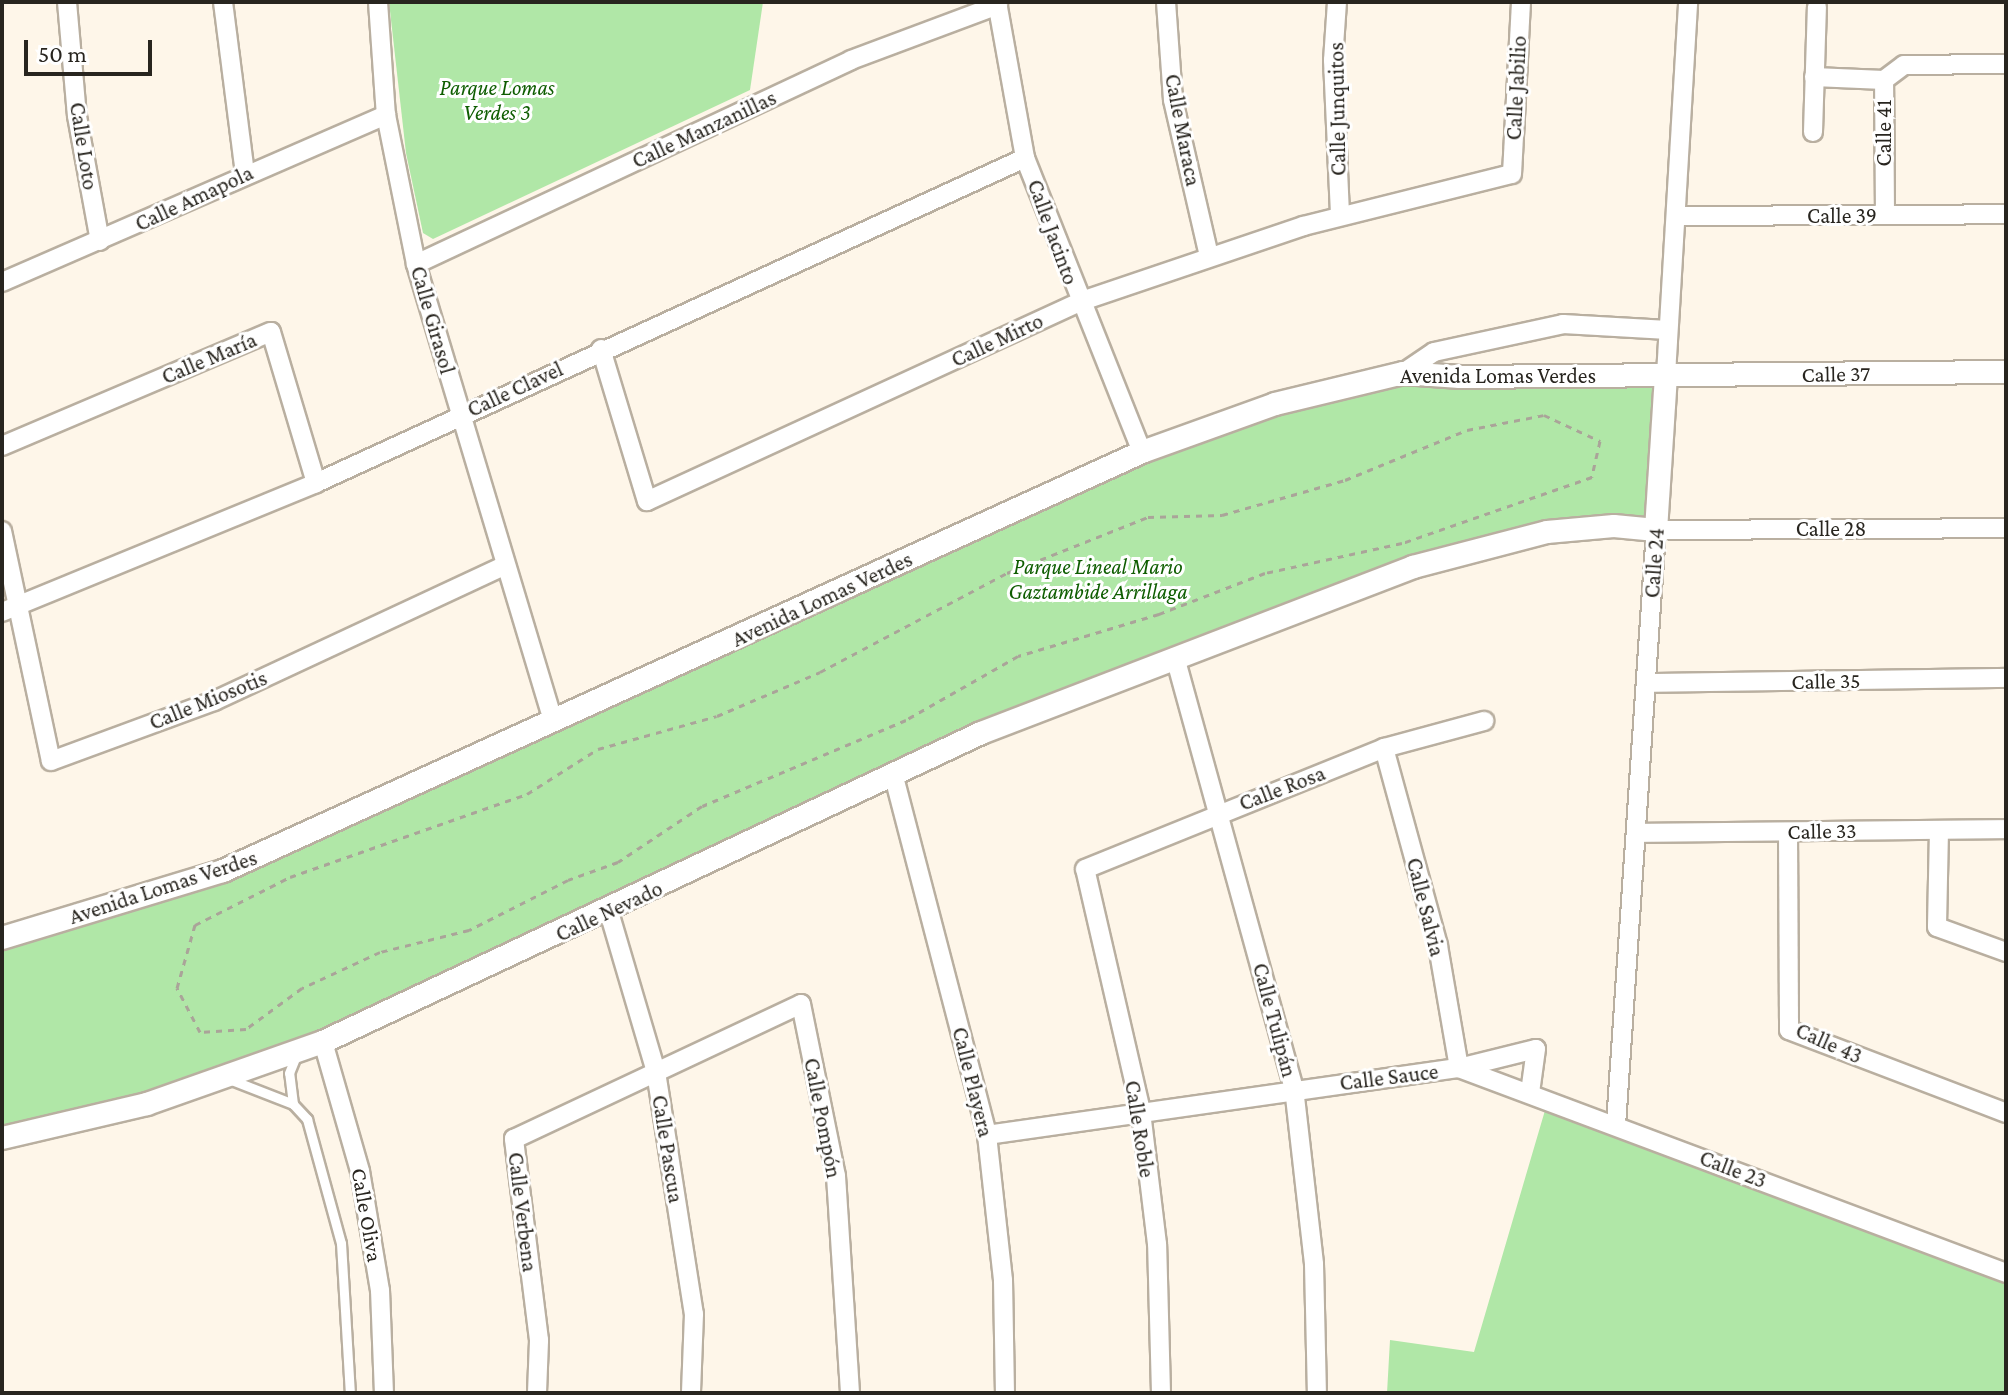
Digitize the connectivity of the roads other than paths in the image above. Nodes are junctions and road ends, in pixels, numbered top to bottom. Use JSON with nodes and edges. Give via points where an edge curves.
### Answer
{"nodes":[{"id":1,"x":67,"y":2,"type":"edge"},
{"id":2,"x":223,"y":2,"type":"edge"},
{"id":3,"x":378,"y":2,"type":"edge"},
{"id":4,"x":1166,"y":2,"type":"edge"},
{"id":5,"x":1337,"y":2,"type":"edge"},
{"id":6,"x":1521,"y":2,"type":"edge"},
{"id":7,"x":1688,"y":2,"type":"edge"},
{"id":8,"x":998,"y":4,"type":"edge"},
{"id":9,"x":1817,"y":7,"type":"dead end"},
{"id":10,"x":2006,"y":64,"type":"edge"},
{"id":11,"x":1814,"y":77,"type":"junction"},
{"id":12,"x":1884,"y":80,"type":"junction"},
{"id":13,"x":386,"y":115,"type":"junction"},
{"id":14,"x":1813,"y":132,"type":"dead end"},
{"id":15,"x":1025,"y":158,"type":"junction"},
{"id":16,"x":245,"y":173,"type":"junction"},
{"id":17,"x":1512,"y":174,"type":"joint"},
{"id":18,"x":2006,"y":214,"type":"edge"},
{"id":19,"x":1885,"y":215,"type":"junction"},
{"id":20,"x":1340,"y":216,"type":"junction"},
{"id":21,"x":1678,"y":216,"type":"junction"},
{"id":22,"x":100,"y":241,"type":"junction"},
{"id":23,"x":1209,"y":256,"type":"junction"},
{"id":24,"x":416,"y":264,"type":"junction"},
{"id":25,"x":2,"y":282,"type":"edge"},
{"id":26,"x":1079,"y":302,"type":"junction"},
{"id":27,"x":1668,"y":330,"type":"junction"},
{"id":28,"x":601,"y":349,"type":"junction"},
{"id":29,"x":2006,"y":372,"type":"edge"},
{"id":30,"x":1403,"y":373,"type":"junction"},
{"id":31,"x":1666,"y":375,"type":"junction"},
{"id":32,"x":460,"y":415,"type":"junction"},
{"id":33,"x":2,"y":446,"type":"edge"},
{"id":34,"x":1142,"y":452,"type":"junction"},
{"id":35,"x":316,"y":483,"type":"junction"},
{"id":36,"x":2006,"y":528,"type":"edge"},
{"id":37,"x":1656,"y":530,"type":"junction"},
{"id":38,"x":2,"y":531,"type":"edge"},
{"id":39,"x":505,"y":565,"type":"junction"},
{"id":40,"x":10,"y":609,"type":"edge"},
{"id":41,"x":1175,"y":657,"type":"junction"},
{"id":42,"x":2006,"y":678,"type":"edge"},
{"id":43,"x":1646,"y":683,"type":"junction"},
{"id":44,"x":1484,"y":721,"type":"dead end"},
{"id":45,"x":553,"y":722,"type":"junction"},
{"id":46,"x":1384,"y":748,"type":"junction"},
{"id":47,"x":894,"y":777,"type":"junction"},
{"id":48,"x":1218,"y":813,"type":"junction"},
{"id":49,"x":2006,"y":829,"type":"edge"},
{"id":50,"x":1939,"y":830,"type":"junction"},
{"id":51,"x":1788,"y":832,"type":"junction"},
{"id":52,"x":1638,"y":833,"type":"junction"},
{"id":53,"x":1085,"y":869,"type":"joint"},
{"id":54,"x":609,"y":912,"type":"junction"},
{"id":55,"x":2,"y":938,"type":"edge"},
{"id":56,"x":2006,"y":952,"type":"edge"},
{"id":57,"x":323,"y":1042,"type":"junction"},
{"id":58,"x":298,"y":1050,"type":"junction"},
{"id":59,"x":1459,"y":1068,"type":"junction"},
{"id":60,"x":656,"y":1072,"type":"junction"},
{"id":61,"x":221,"y":1076,"type":"junction"},
{"id":62,"x":1294,"y":1088,"type":"junction"},
{"id":63,"x":1530,"y":1093,"type":"junction"},
{"id":64,"x":293,"y":1104,"type":"junction"},
{"id":65,"x":1141,"y":1111,"type":"junction"},
{"id":66,"x":2006,"y":1113,"type":"edge"},
{"id":67,"x":1616,"y":1125,"type":"junction"},
{"id":68,"x":987,"y":1135,"type":"junction"},
{"id":69,"x":2,"y":1138,"type":"edge"},
{"id":70,"x":2006,"y":1273,"type":"edge"},
{"id":71,"x":350,"y":1393,"type":"edge"},
{"id":72,"x":384,"y":1393,"type":"edge"},
{"id":73,"x":537,"y":1393,"type":"edge"},
{"id":74,"x":691,"y":1393,"type":"edge"},
{"id":75,"x":850,"y":1393,"type":"edge"},
{"id":76,"x":1005,"y":1393,"type":"edge"},
{"id":77,"x":1161,"y":1393,"type":"edge"},
{"id":78,"x":1317,"y":1393,"type":"edge"}],
"edges":[{"from":1,"to":22,"type":"street","name":"Calle Loto","via":[[77,116]]},
{"from":2,"to":16,"type":"street"},
{"from":3,"to":13,"type":"street","name":"Calle Girasol"},
{"from":4,"to":23,"type":"street","name":"Calle Maraca","via":[[1173,100]]},
{"from":5,"to":20,"type":"street","name":"Calle Junquitos","via":[[1333,60]]},
{"from":6,"to":17,"type":"street","name":"Calle Jabilio"},
{"from":7,"to":21,"type":"street","name":"Calle 24"},
{"from":8,"to":15,"type":"street","name":"Calle Jacinto"},
{"from":8,"to":24,"type":"street","name":"Calle Manzanillas","via":[[851,60]]},
{"from":9,"to":11,"type":"street"},
{"from":10,"to":12,"type":"street","name":"Calle 41","via":[[1904,65]]},
{"from":11,"to":12,"type":"street"},
{"from":11,"to":14,"type":"street"},
{"from":12,"to":19,"type":"street","name":"Calle 41"},
{"from":13,"to":16,"type":"street","name":"Calle Amapola"},
{"from":13,"to":24,"type":"street","name":"Calle Girasol"},
{"from":15,"to":26,"type":"street","name":"Calle Jacinto"},
{"from":15,"to":28,"type":"street","name":"Calle Clavel"},
{"from":16,"to":22,"type":"street","name":"Calle Amapola"},
{"from":17,"to":20,"type":"street","name":"Calle Mirto"},
{"from":18,"to":19,"type":"street","name":"Calle 39"},
{"from":19,"to":21,"type":"street","name":"Calle 39"},
{"from":20,"to":23,"type":"street","name":"Calle Mirto"},
{"from":21,"to":27,"type":"street","name":"Calle 24"},
{"from":22,"to":25,"type":"street","name":"Calle Amapola"},
{"from":23,"to":26,"type":"street","name":"Calle Mirto"},
{"from":24,"to":32,"type":"street","name":"Calle Girasol"},
{"from":26,"to":28,"type":"street","name":"Calle Mirto","via":[[647,501]]},
{"from":26,"to":34,"type":"street","name":"Calle Jacinto"},
{"from":27,"to":30,"type":"street","via":[[1563,324],[1434,352]]},
{"from":27,"to":31,"type":"street","name":"Calle 24"},
{"from":28,"to":32,"type":"street","name":"Calle Clavel"},
{"from":29,"to":31,"type":"street","name":"Calle 37"},
{"from":30,"to":31,"type":"street","name":"Avenida Lomas Verdes"},
{"from":30,"to":34,"type":"street","name":"Avenida Lomas Verdes","via":[[1275,404]]},
{"from":31,"to":37,"type":"street","name":"Calle 24"},
{"from":32,"to":35,"type":"street","name":"Calle Clavel"},
{"from":32,"to":39,"type":"street","name":"Calle Girasol"},
{"from":33,"to":35,"type":"street","name":"Calle María","via":[[271,332]]},
{"from":34,"to":45,"type":"street","name":"Avenida Lomas Verdes"},
{"from":35,"to":40,"type":"street","name":"Calle Clavel"},
{"from":36,"to":37,"type":"street","name":"Calle 28"},
{"from":37,"to":41,"type":"street","name":"Calle Nevado","via":[[1614,526],[1547,532],[1413,567]]},
{"from":37,"to":43,"type":"street","name":"Calle 24"},
{"from":38,"to":40,"type":"street"},
{"from":39,"to":40,"type":"street","name":"Calle Miosotis","via":[[214,701],[51,761]]},
{"from":39,"to":45,"type":"street","name":"Calle Girasol"},
{"from":41,"to":47,"type":"street","name":"Calle Nevado","via":[[981,733]]},
{"from":41,"to":48,"type":"street","name":"Calle Tulipán"},
{"from":42,"to":43,"type":"street","name":"Calle 35"},
{"from":43,"to":52,"type":"street","name":"Calle 24"},
{"from":44,"to":46,"type":"street","name":"Calle Rosa"},
{"from":45,"to":55,"type":"street","name":"Avenida Lomas Verdes","via":[[223,871]]},
{"from":46,"to":48,"type":"street","name":"Calle Rosa"},
{"from":46,"to":59,"type":"street","name":"Calle Salvia","via":[[1438,946]]},
{"from":47,"to":54,"type":"street","name":"Calle Nevado"},
{"from":47,"to":68,"type":"street","name":"Calle Playera"},
{"from":48,"to":53,"type":"street","name":"Calle Rosa"},
{"from":48,"to":62,"type":"street","name":"Calle Tulipán"},
{"from":49,"to":50,"type":"street","name":"Calle 33"},
{"from":50,"to":51,"type":"street","name":"Calle 33"},
{"from":50,"to":56,"type":"street","via":[[1937,927]]},
{"from":51,"to":52,"type":"street","name":"Calle 33"},
{"from":51,"to":66,"type":"street","name":"Calle 43","via":[[1789,1030]]},
{"from":52,"to":67,"type":"street","name":"Calle 24"},
{"from":53,"to":65,"type":"street","name":"Calle Roble"},
{"from":54,"to":57,"type":"street","name":"Calle Nevado"},
{"from":54,"to":60,"type":"street","name":"Calle Pascua"},
{"from":57,"to":58,"type":"street","name":"Calle Nevado"},
{"from":57,"to":72,"type":"street","name":"Calle Oliva","via":[[360,1171],[380,1290]]},
{"from":58,"to":61,"type":"street","name":"Calle Nevado"},
{"from":58,"to":64,"type":"lane","via":[[289,1073]]},
{"from":59,"to":62,"type":"street","name":"Calle Sauce"},
{"from":59,"to":63,"type":"street","name":"Calle 23"},
{"from":59,"to":63,"type":"street","name":"Calle Sauce","via":[[1536,1049]]},
{"from":60,"to":73,"type":"street","name":"Calle Verbena","via":[[514,1139],[539,1340]]},
{"from":60,"to":74,"type":"street","name":"Calle Pascua","via":[[694,1314]]},
{"from":60,"to":75,"type":"street","name":"Calle Pompón","via":[[801,1004],[836,1176]]},
{"from":61,"to":64,"type":"lane"},
{"from":61,"to":69,"type":"street","name":"Calle Nevado","via":[[147,1104]]},
{"from":62,"to":65,"type":"street","name":"Calle Sauce"},
{"from":62,"to":78,"type":"street","name":"Calle Tulipán","via":[[1314,1264]]},
{"from":63,"to":67,"type":"street","name":"Calle 23"},
{"from":64,"to":71,"type":"lane","via":[[307,1119],[341,1243]]},
{"from":65,"to":68,"type":"street","name":"Calle Sauce"},
{"from":65,"to":77,"type":"street","name":"Calle Roble","via":[[1157,1244]]},
{"from":67,"to":70,"type":"street","name":"Calle 23"},
{"from":68,"to":76,"type":"street","name":"Calle Playera","via":[[1003,1280]]}]}
